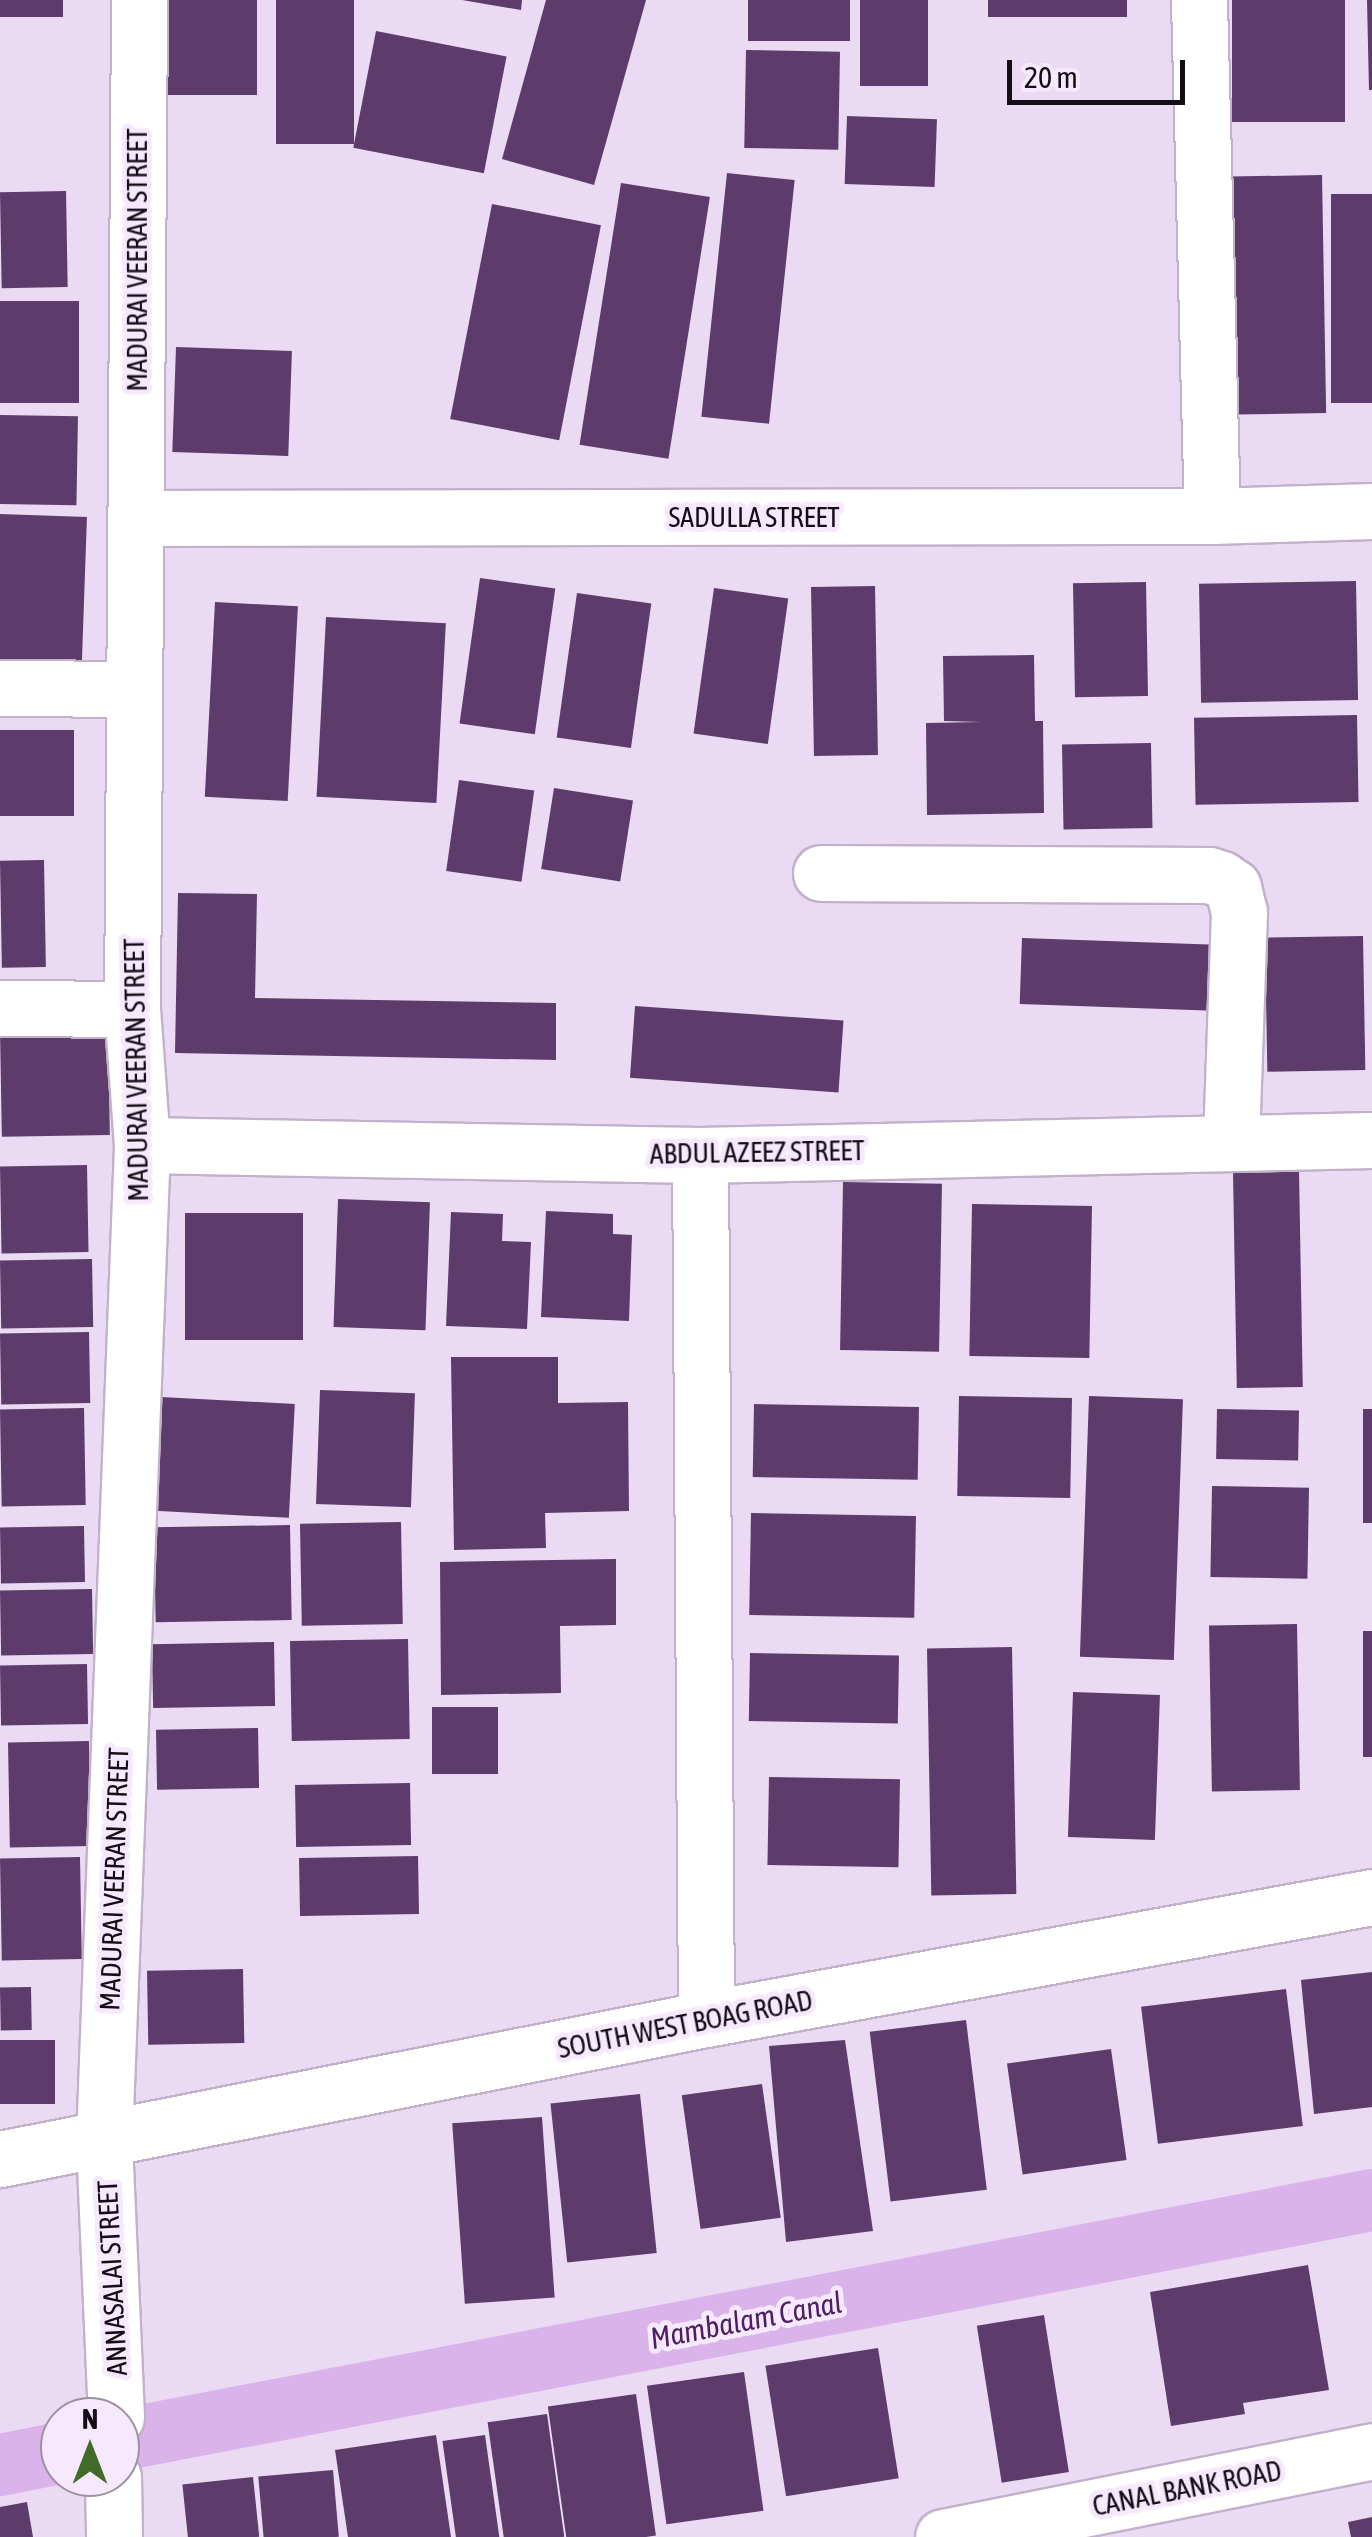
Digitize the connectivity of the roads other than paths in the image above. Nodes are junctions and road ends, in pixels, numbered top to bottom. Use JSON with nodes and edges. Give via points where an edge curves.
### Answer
{"nodes":[{"id":1,"x":139,"y":0,"type":"edge"},
{"id":2,"x":1199,"y":0,"type":"edge"},
{"id":3,"x":1372,"y":511,"type":"edge"},
{"id":4,"x":1212,"y":516,"type":"junction"},
{"id":5,"x":135,"y":518,"type":"junction"},
{"id":6,"x":0,"y":688,"type":"edge"},
{"id":7,"x":132,"y":689,"type":"junction"},
{"id":8,"x":821,"y":872,"type":"dead end"},
{"id":9,"x":0,"y":1008,"type":"edge"},
{"id":10,"x":132,"y":1008,"type":"junction"},
{"id":11,"x":1372,"y":1140,"type":"edge"},
{"id":12,"x":1231,"y":1141,"type":"junction"},
{"id":13,"x":142,"y":1145,"type":"junction"},
{"id":14,"x":700,"y":1154,"type":"junction"},
{"id":15,"x":1372,"y":1897,"type":"edge"},
{"id":16,"x":706,"y":2019,"type":"junction"},
{"id":17,"x":104,"y":2139,"type":"junction"},
{"id":18,"x":0,"y":2159,"type":"edge"},
{"id":19,"x":117,"y":2397,"type":"edge"},
{"id":20,"x":1372,"y":2451,"type":"edge"},
{"id":21,"x":943,"y":2537,"type":"edge"}],
"edges":[{"from":1,"to":5,"type":"street","name":"MADURAI VEERAN STREET"},
{"from":2,"to":4,"type":"street"},
{"from":3,"to":4,"type":"street","name":"SADULLA STREET"},
{"from":4,"to":5,"type":"street","name":"SADULLA STREET"},
{"from":5,"to":7,"type":"street","name":"MADURAI VEERAN STREET"},
{"from":6,"to":7,"type":"street"},
{"from":7,"to":10,"type":"street","name":"MADURAI VEERAN STREET"},
{"from":8,"to":12,"type":"street","via":[[1222,878],[1233,888],[1239,912]]},
{"from":9,"to":10,"type":"street"},
{"from":10,"to":13,"type":"street","name":"MADURAI VEERAN STREET"},
{"from":11,"to":12,"type":"street","name":"ABDUL AZEEZ STREET"},
{"from":12,"to":14,"type":"street","name":"ABDUL AZEEZ STREET"},
{"from":13,"to":14,"type":"street","name":"ABDUL AZEEZ STREET"},
{"from":13,"to":17,"type":"street","name":"MADURAI VEERAN STREET"},
{"from":14,"to":16,"type":"street"},
{"from":15,"to":16,"type":"street","name":"SOUTH WEST BOAG ROAD"},
{"from":16,"to":17,"type":"street","name":"SOUTH WEST BOAG ROAD"},
{"from":17,"to":18,"type":"street","name":"SOUTH WEST BOAG ROAD"},
{"from":17,"to":19,"type":"street","name":"ANNASALAI STREET"},
{"from":20,"to":21,"type":"street","name":"CANAL BANK ROAD"}]}
